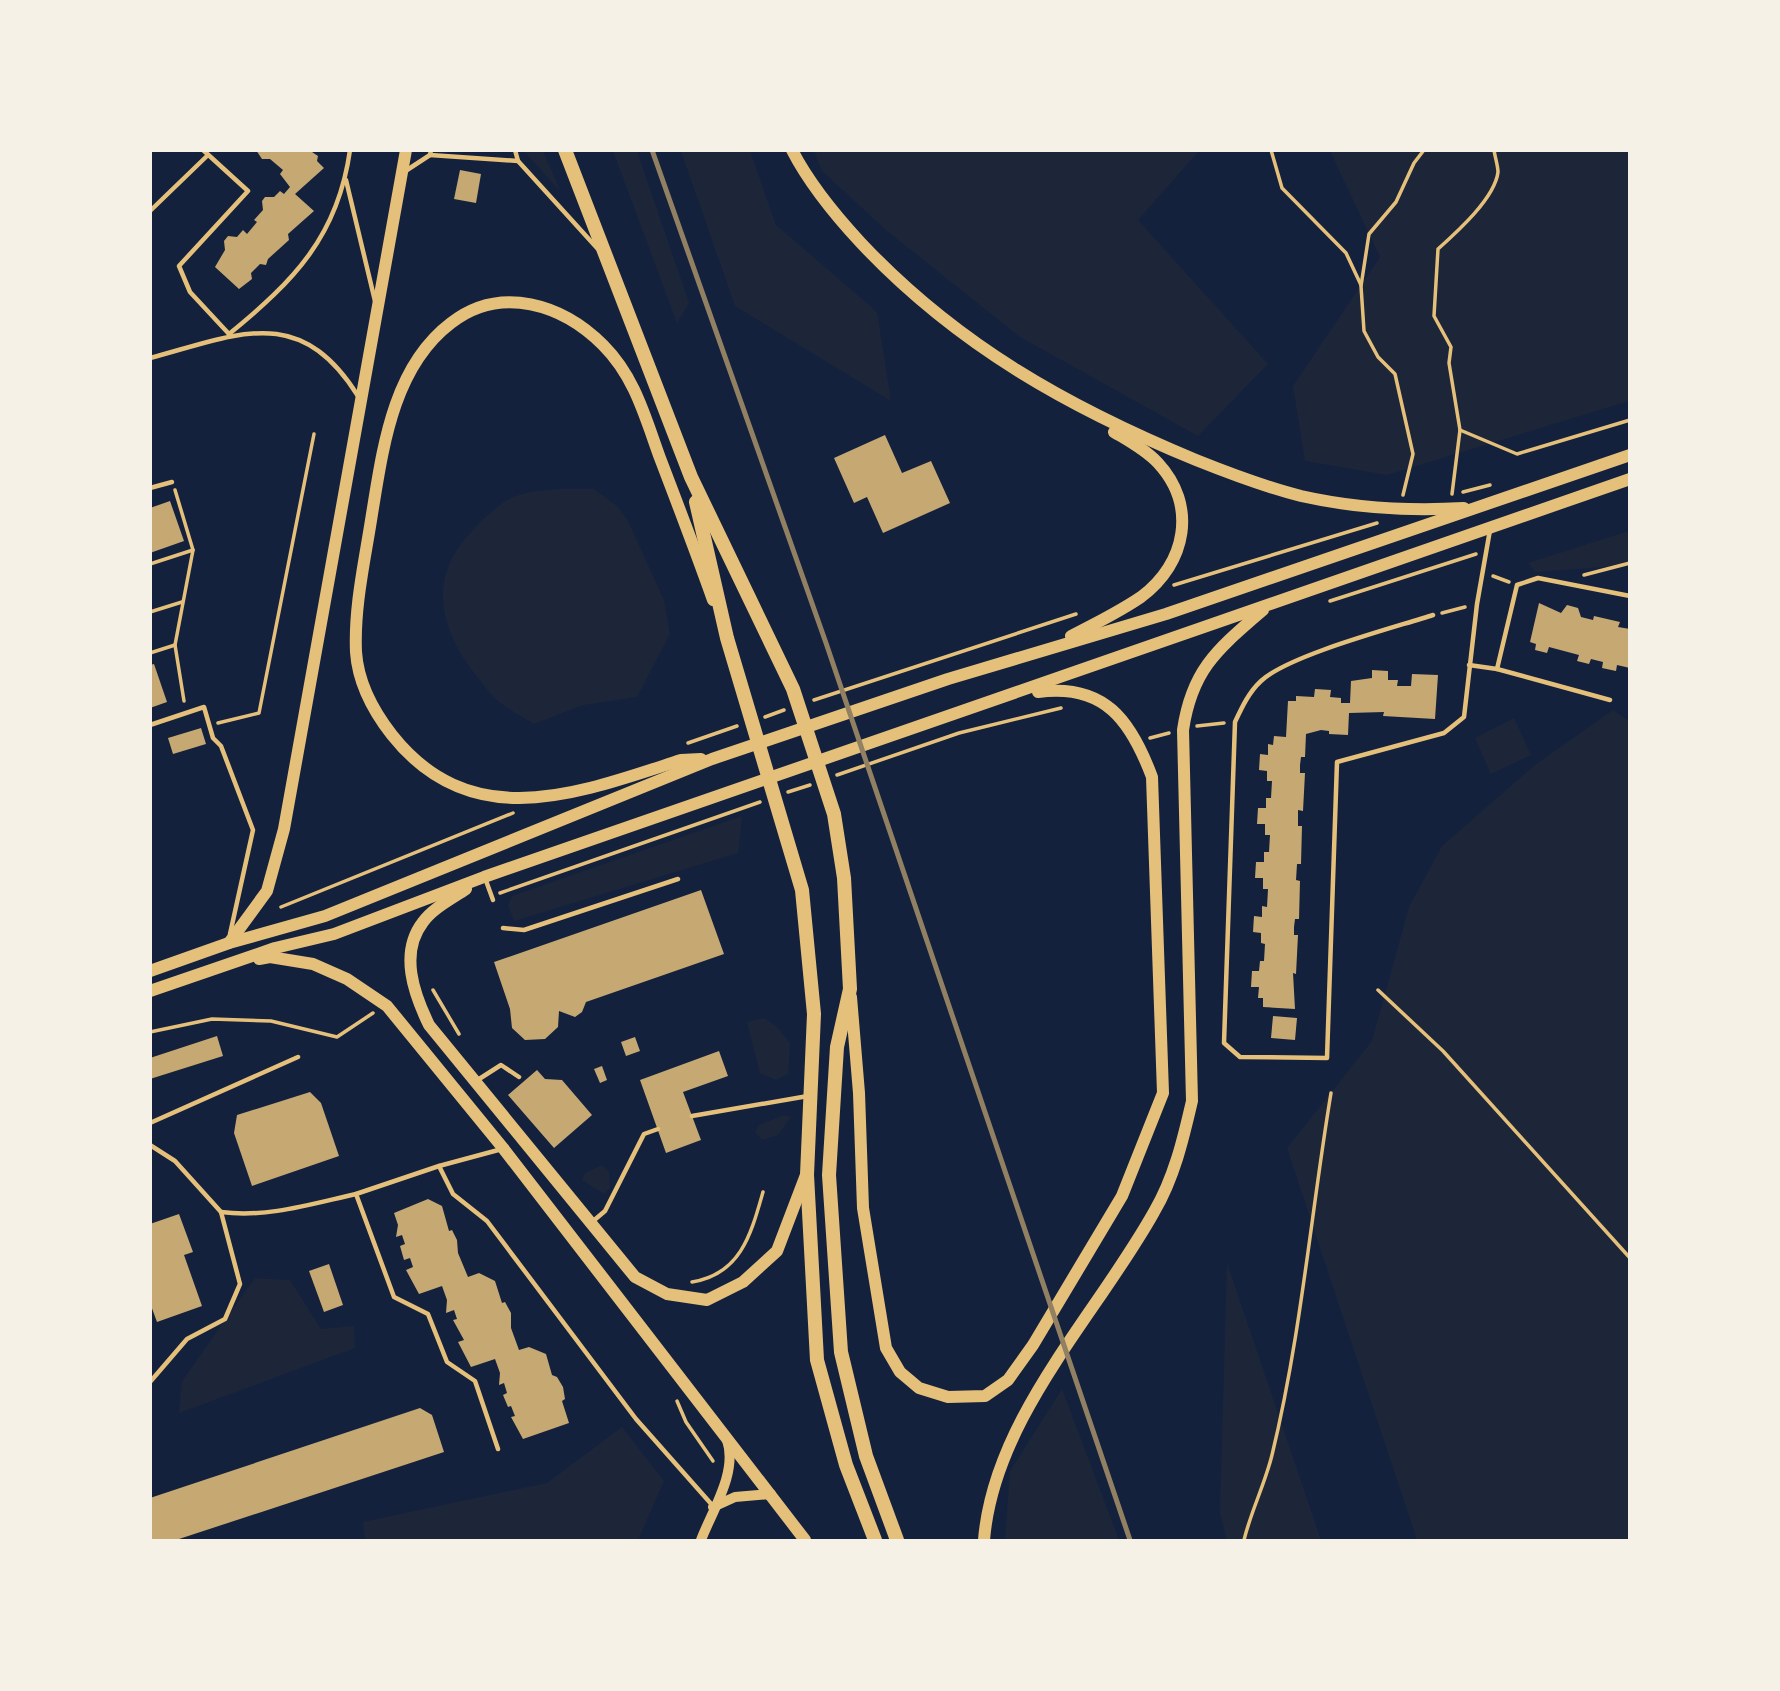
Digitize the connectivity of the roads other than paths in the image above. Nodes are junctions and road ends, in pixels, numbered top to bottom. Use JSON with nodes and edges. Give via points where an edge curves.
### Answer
{"nodes":[{"id":1,"x":350,"y":150,"type":"edge"},
{"id":2,"x":405,"y":150,"type":"edge"},
{"id":3,"x":515,"y":150,"type":"edge"},
{"id":4,"x":565,"y":150,"type":"edge"},
{"id":5,"x":792,"y":150,"type":"edge"},
{"id":6,"x":206,"y":153,"type":"edge"},
{"id":7,"x":430,"y":153,"type":"edge"},
{"id":8,"x":518,"y":161,"type":"junction"},
{"id":9,"x":401,"y":175,"type":"junction"},
{"id":10,"x":346,"y":180,"type":"junction"},
{"id":11,"x":150,"y":211,"type":"edge"},
{"id":12,"x":608,"y":260,"type":"junction"},
{"id":13,"x":377,"y":309,"type":"junction"},
{"id":14,"x":229,"y":334,"type":"junction"},
{"id":15,"x":150,"y":358,"type":"edge"},
{"id":16,"x":361,"y":400,"type":"junction"},
{"id":17,"x":1064,"y":400,"type":"junction"},
{"id":18,"x":1629,"y":455,"type":"edge"},
{"id":19,"x":691,"y":477,"type":"junction"},
{"id":20,"x":1629,"y":479,"type":"edge"},
{"id":21,"x":172,"y":482,"type":"road end"},
{"id":22,"x":150,"y":488,"type":"edge"},
{"id":23,"x":1482,"y":507,"type":"junction"},
{"id":24,"x":1490,"y":530,"type":"junction"},
{"id":25,"x":1629,"y":596,"type":"edge"},
{"id":26,"x":1268,"y":605,"type":"junction"},
{"id":27,"x":1433,"y":615,"type":"road end"},
{"id":28,"x":727,"y":638,"type":"junction"},
{"id":29,"x":1042,"y":650,"type":"junction"},
{"id":30,"x":1469,"y":665,"type":"junction"},
{"id":31,"x":1497,"y":669,"type":"junction"},
{"id":32,"x":1010,"y":696,"type":"junction"},
{"id":33,"x":1610,"y":700,"type":"dead end"},
{"id":34,"x":150,"y":725,"type":"edge"},
{"id":35,"x":712,"y":759,"type":"junction"},
{"id":36,"x":484,"y":877,"type":"junction"},
{"id":37,"x":678,"y":879,"type":"dead end"},
{"id":38,"x":492,"y":898,"type":"road end"},
{"id":39,"x":503,"y":928,"type":"dead end"},
{"id":40,"x":229,"y":943,"type":"junction"},
{"id":41,"x":231,"y":963,"type":"junction"},
{"id":42,"x":150,"y":971,"type":"edge"},
{"id":43,"x":850,"y":989,"type":"junction"},
{"id":44,"x":150,"y":990,"type":"edge"},
{"id":45,"x":299,"y":1057,"type":"dead end"},
{"id":46,"x":519,"y":1077,"type":"dead end"},
{"id":47,"x":475,"y":1082,"type":"junction"},
{"id":48,"x":808,"y":1096,"type":"junction"},
{"id":49,"x":692,"y":1116,"type":"dead end"},
{"id":50,"x":150,"y":1122,"type":"edge"},
{"id":51,"x":658,"y":1129,"type":"dead end"},
{"id":52,"x":150,"y":1145,"type":"edge"},
{"id":53,"x":503,"y":1148,"type":"junction"},
{"id":54,"x":439,"y":1166,"type":"junction"},
{"id":55,"x":807,"y":1175,"type":"junction"},
{"id":56,"x":356,"y":1195,"type":"junction"},
{"id":57,"x":221,"y":1212,"type":"junction"},
{"id":58,"x":591,"y":1223,"type":"junction"},
{"id":59,"x":150,"y":1381,"type":"edge"},
{"id":60,"x":724,"y":1434,"type":"junction"},
{"id":61,"x":498,"y":1448,"type":"dead end"},
{"id":62,"x":771,"y":1494,"type":"junction"},
{"id":63,"x":713,"y":1507,"type":"junction"},
{"id":64,"x":701,"y":1541,"type":"edge"},
{"id":65,"x":805,"y":1541,"type":"edge"},
{"id":66,"x":875,"y":1541,"type":"edge"},
{"id":67,"x":897,"y":1541,"type":"edge"},
{"id":68,"x":984,"y":1541,"type":"edge"}],
"edges":[{"from":1,"to":10,"type":"lane"},
{"from":2,"to":9,"type":"main road"},
{"from":3,"to":8,"type":"lane"},
{"from":4,"to":12,"type":"highway"},
{"from":5,"to":17,"type":"main road","via":[[835,216],[886,271],[939,316],[1022,376]]},
{"from":6,"to":11,"type":"lane"},
{"from":6,"to":14,"type":"lane","via":[[248,191],[179,267],[190,292]]},
{"from":7,"to":8,"type":"lane"},
{"from":7,"to":9,"type":"lane"},
{"from":8,"to":12,"type":"lane"},
{"from":9,"to":13,"type":"main road"},
{"from":10,"to":13,"type":"lane"},
{"from":10,"to":14,"type":"lane","via":[[318,246],[273,298]]},
{"from":12,"to":19,"type":"highway"},
{"from":13,"to":16,"type":"main road"},
{"from":14,"to":15,"type":"lane"},
{"from":14,"to":16,"type":"lane","via":[[265,331],[321,352],[345,375]]},
{"from":16,"to":40,"type":"main road","via":[[284,829],[267,891]]},
{"from":17,"to":23,"type":"main road","via":[[1246,480],[1304,496],[1425,510]]},
{"from":17,"to":29,"type":"main road","via":[[1156,461],[1173,482],[1183,509],[1181,539],[1169,569],[1154,584],[1115,613]]},
{"from":18,"to":23,"type":"main road"},
{"from":19,"to":28,"type":"highway"},
{"from":19,"to":43,"type":"highway","via":[[793,689],[834,814],[844,878]]},
{"from":20,"to":24,"type":"main road"},
{"from":21,"to":22,"type":"lane"},
{"from":23,"to":29,"type":"main road","via":[[1166,614]]},
{"from":24,"to":26,"type":"main road"},
{"from":24,"to":30,"type":"lane"},
{"from":25,"to":31,"type":"lane","via":[[1538,578],[1517,585]]},
{"from":26,"to":32,"type":"main road"},
{"from":26,"to":68,"type":"main road","via":[[1224,644],[1200,674],[1188,699],[1184,730],[1192,1101],[1180,1153],[1156,1210],[1050,1373],[1000,1466]]},
{"from":27,"to":30,"type":"lane","via":[[1285,666],[1262,680],[1246,698],[1235,722],[1224,1043],[1240,1057],[1326,1058],[1337,762],[1444,733],[1464,717]]},
{"from":28,"to":35,"type":"main road","via":[[640,398],[612,355],[561,312],[536,304],[477,308],[451,322],[422,350],[393,412],[360,586],[356,656],[363,686],[381,721],[426,770],[454,786],[529,799],[570,794],[681,760]]},
{"from":28,"to":48,"type":"highway","via":[[802,890],[814,1014]]},
{"from":29,"to":35,"type":"main road"},
{"from":30,"to":31,"type":"lane"},
{"from":31,"to":33,"type":"lane"},
{"from":32,"to":36,"type":"main road"},
{"from":32,"to":43,"type":"main road","via":[[1058,689],[1100,700],[1124,719],[1138,740],[1152,777],[1163,1093],[1122,1196],[1033,1345],[1009,1380],[985,1396],[948,1397],[919,1388],[900,1372],[886,1348],[863,1208]]},
{"from":34,"to":40,"type":"lane","via":[[204,707],[253,830]]},
{"from":35,"to":40,"type":"main road","via":[[325,916]]},
{"from":36,"to":38,"type":"lane"},
{"from":36,"to":41,"type":"main road","via":[[334,934]]},
{"from":36,"to":47,"type":"main road","via":[[422,922],[409,955],[414,994],[429,1025]]},
{"from":37,"to":39,"type":"lane","via":[[524,930]]},
{"from":40,"to":42,"type":"main road"},
{"from":41,"to":44,"type":"main road"},
{"from":41,"to":53,"type":"main road","via":[[270,957],[313,964],[347,979],[387,1006]]},
{"from":43,"to":67,"type":"highway","via":[[837,1047],[829,1175],[841,1352],[866,1455]]},
{"from":45,"to":50,"type":"lane"},
{"from":46,"to":47,"type":"lane","via":[[501,1065]]},
{"from":47,"to":58,"type":"main road"},
{"from":48,"to":49,"type":"lane"},
{"from":48,"to":55,"type":"highway"},
{"from":51,"to":58,"type":"lane","via":[[644,1134],[605,1211]]},
{"from":52,"to":57,"type":"lane","via":[[175,1161]]},
{"from":53,"to":54,"type":"lane"},
{"from":53,"to":60,"type":"main road"},
{"from":54,"to":56,"type":"lane"},
{"from":54,"to":63,"type":"lane","via":[[453,1194],[487,1221],[636,1419]]},
{"from":55,"to":58,"type":"main road","via":[[777,1251],[743,1282],[707,1300],[667,1294],[635,1277]]},
{"from":55,"to":66,"type":"highway","via":[[817,1360],[846,1465]]},
{"from":56,"to":57,"type":"lane","via":[[249,1216]]},
{"from":56,"to":61,"type":"lane","via":[[394,1297],[428,1314],[447,1362],[475,1381]]},
{"from":57,"to":59,"type":"lane","via":[[240,1284],[225,1319],[187,1339]]},
{"from":60,"to":62,"type":"main road"},
{"from":60,"to":63,"type":"street","via":[[729,1465]]},
{"from":62,"to":63,"type":"street","via":[[735,1497]]},
{"from":62,"to":65,"type":"main road"},
{"from":63,"to":64,"type":"street"}]}
